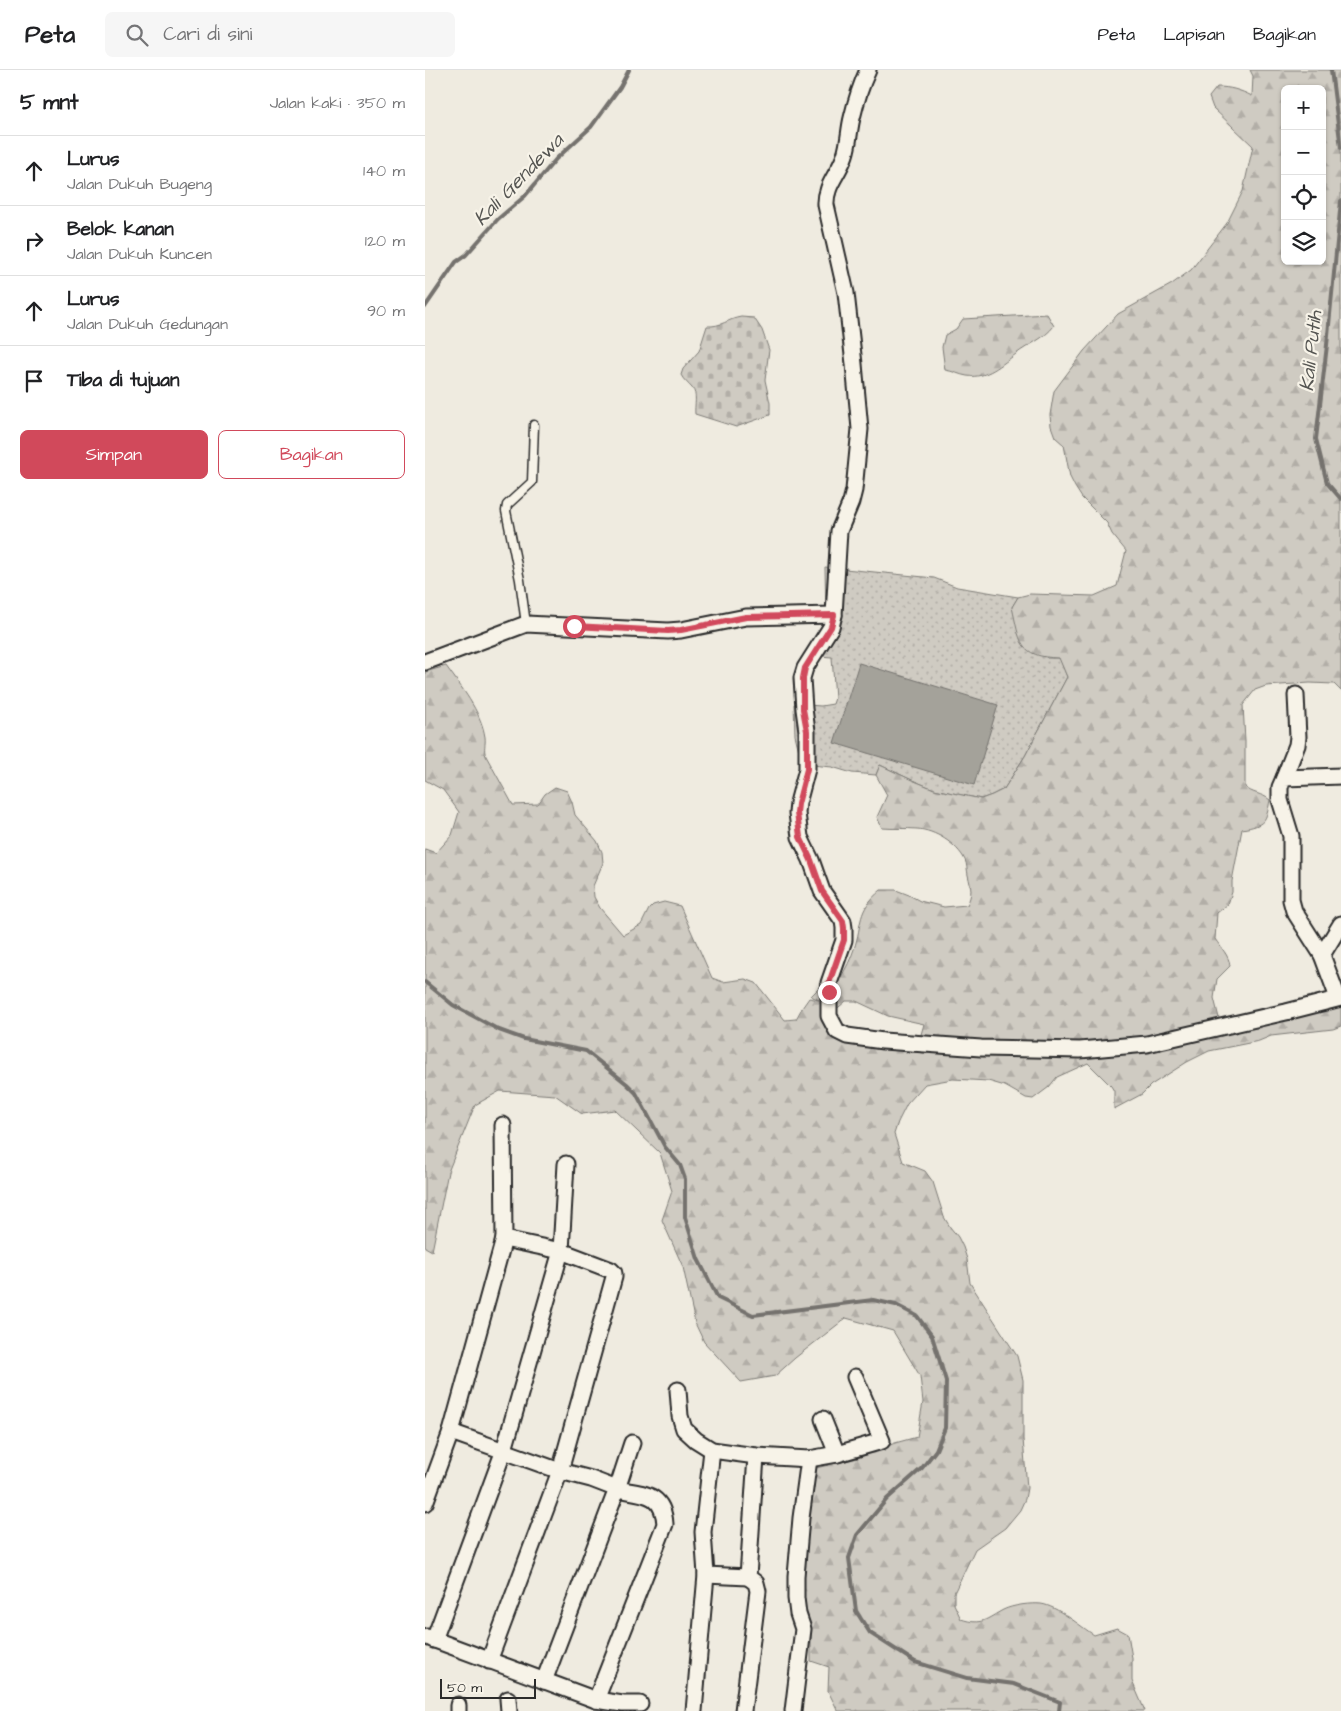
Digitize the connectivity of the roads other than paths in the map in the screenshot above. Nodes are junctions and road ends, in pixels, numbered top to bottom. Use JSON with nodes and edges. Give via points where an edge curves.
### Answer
{"nodes":[{"id":1,"x":868,"y":70,"type":"edge"},
{"id":2,"x":533,"y":425,"type":"dead end"},
{"id":3,"x":834,"y":615,"type":"junction"},
{"id":4,"x":526,"y":624,"type":"junction"},
{"id":5,"x":425,"y":662,"type":"edge"},
{"id":6,"x":1296,"y":695,"type":"dead end"},
{"id":7,"x":1341,"y":776,"type":"edge"},
{"id":8,"x":1284,"y":778,"type":"junction"},
{"id":9,"x":1341,"y":924,"type":"edge"},
{"id":10,"x":1322,"y":955,"type":"junction"},
{"id":11,"x":1339,"y":998,"type":"edge"},
{"id":12,"x":503,"y":1125,"type":"dead end"},
{"id":13,"x":567,"y":1164,"type":"dead end"},
{"id":14,"x":504,"y":1239,"type":"junction"},
{"id":15,"x":561,"y":1251,"type":"junction"},
{"id":16,"x":855,"y":1377,"type":"dead end"},
{"id":17,"x":678,"y":1390,"type":"dead end"},
{"id":18,"x":823,"y":1419,"type":"dead end"},
{"id":19,"x":451,"y":1432,"type":"junction"},
{"id":20,"x":632,"y":1444,"type":"dead end"},
{"id":21,"x":504,"y":1450,"type":"junction"},
{"id":22,"x":712,"y":1450,"type":"junction"},
{"id":23,"x":837,"y":1454,"type":"junction"},
{"id":24,"x":756,"y":1456,"type":"junction"},
{"id":25,"x":809,"y":1459,"type":"junction"},
{"id":26,"x":560,"y":1470,"type":"junction"},
{"id":27,"x":617,"y":1489,"type":"junction"},
{"id":28,"x":425,"y":1503,"type":"edge"},
{"id":29,"x":706,"y":1575,"type":"junction"},
{"id":30,"x":748,"y":1577,"type":"junction"},
{"id":31,"x":430,"y":1638,"type":"edge"},
{"id":32,"x":489,"y":1661,"type":"junction"},
{"id":33,"x":544,"y":1681,"type":"junction"},
{"id":34,"x":596,"y":1700,"type":"junction"},
{"id":35,"x":640,"y":1704,"type":"dead end"},
{"id":36,"x":694,"y":1711,"type":"edge"},
{"id":37,"x":743,"y":1711,"type":"edge"},
{"id":38,"x":793,"y":1711,"type":"edge"}],
"edges":[{"from":1,"to":3,"type":"street","via":[[852,116],[844,157],[825,196],[846,294],[860,429],[854,490],[839,531]]},
{"from":2,"to":4,"type":"lane","via":[[533,482],[507,505],[506,511]]},
{"from":3,"to":4,"type":"street","via":[[746,617],[668,631]]},
{"from":3,"to":11,"type":"street","via":[[831,627],[805,668],[803,678],[807,769],[798,804],[798,823],[800,837],[822,891],[843,921],[844,940],[829,983],[829,1016],[837,1031],[847,1036],[883,1041],[981,1048],[1080,1050],[1147,1044]]},
{"from":4,"to":5,"type":"street"},
{"from":6,"to":8,"type":"street","via":[[1297,745]]},
{"from":7,"to":8,"type":"street"},
{"from":8,"to":10,"type":"street","via":[[1280,800],[1291,836],[1291,900],[1294,911]]},
{"from":9,"to":10,"type":"street"},
{"from":10,"to":11,"type":"street"},
{"from":12,"to":14,"type":"street"},
{"from":13,"to":15,"type":"street"},
{"from":14,"to":15,"type":"street"},
{"from":14,"to":19,"type":"street"},
{"from":15,"to":21,"type":"street"},
{"from":15,"to":26,"type":"street","via":[[611,1270],[614,1277]]},
{"from":16,"to":23,"type":"street","via":[[882,1441]]},
{"from":17,"to":22,"type":"street","via":[[684,1429]]},
{"from":18,"to":23,"type":"street"},
{"from":19,"to":21,"type":"street"},
{"from":19,"to":28,"type":"street"},
{"from":20,"to":27,"type":"street"},
{"from":21,"to":26,"type":"street"},
{"from":21,"to":31,"type":"street"},
{"from":22,"to":24,"type":"street"},
{"from":22,"to":29,"type":"street","via":[[703,1532]]},
{"from":23,"to":25,"type":"street"},
{"from":24,"to":25,"type":"street"},
{"from":24,"to":30,"type":"street"},
{"from":25,"to":38,"type":"street","via":[[796,1576],[797,1606],[803,1629]]},
{"from":26,"to":27,"type":"street"},
{"from":26,"to":32,"type":"street"},
{"from":27,"to":33,"type":"street"},
{"from":27,"to":34,"type":"street","via":[[657,1499],[665,1524]]},
{"from":29,"to":30,"type":"street"},
{"from":29,"to":36,"type":"street"},
{"from":30,"to":37,"type":"street","via":[[756,1583],[758,1591]]},
{"from":31,"to":32,"type":"street"},
{"from":32,"to":33,"type":"street"},
{"from":33,"to":34,"type":"street"},
{"from":34,"to":35,"type":"street"}]}
